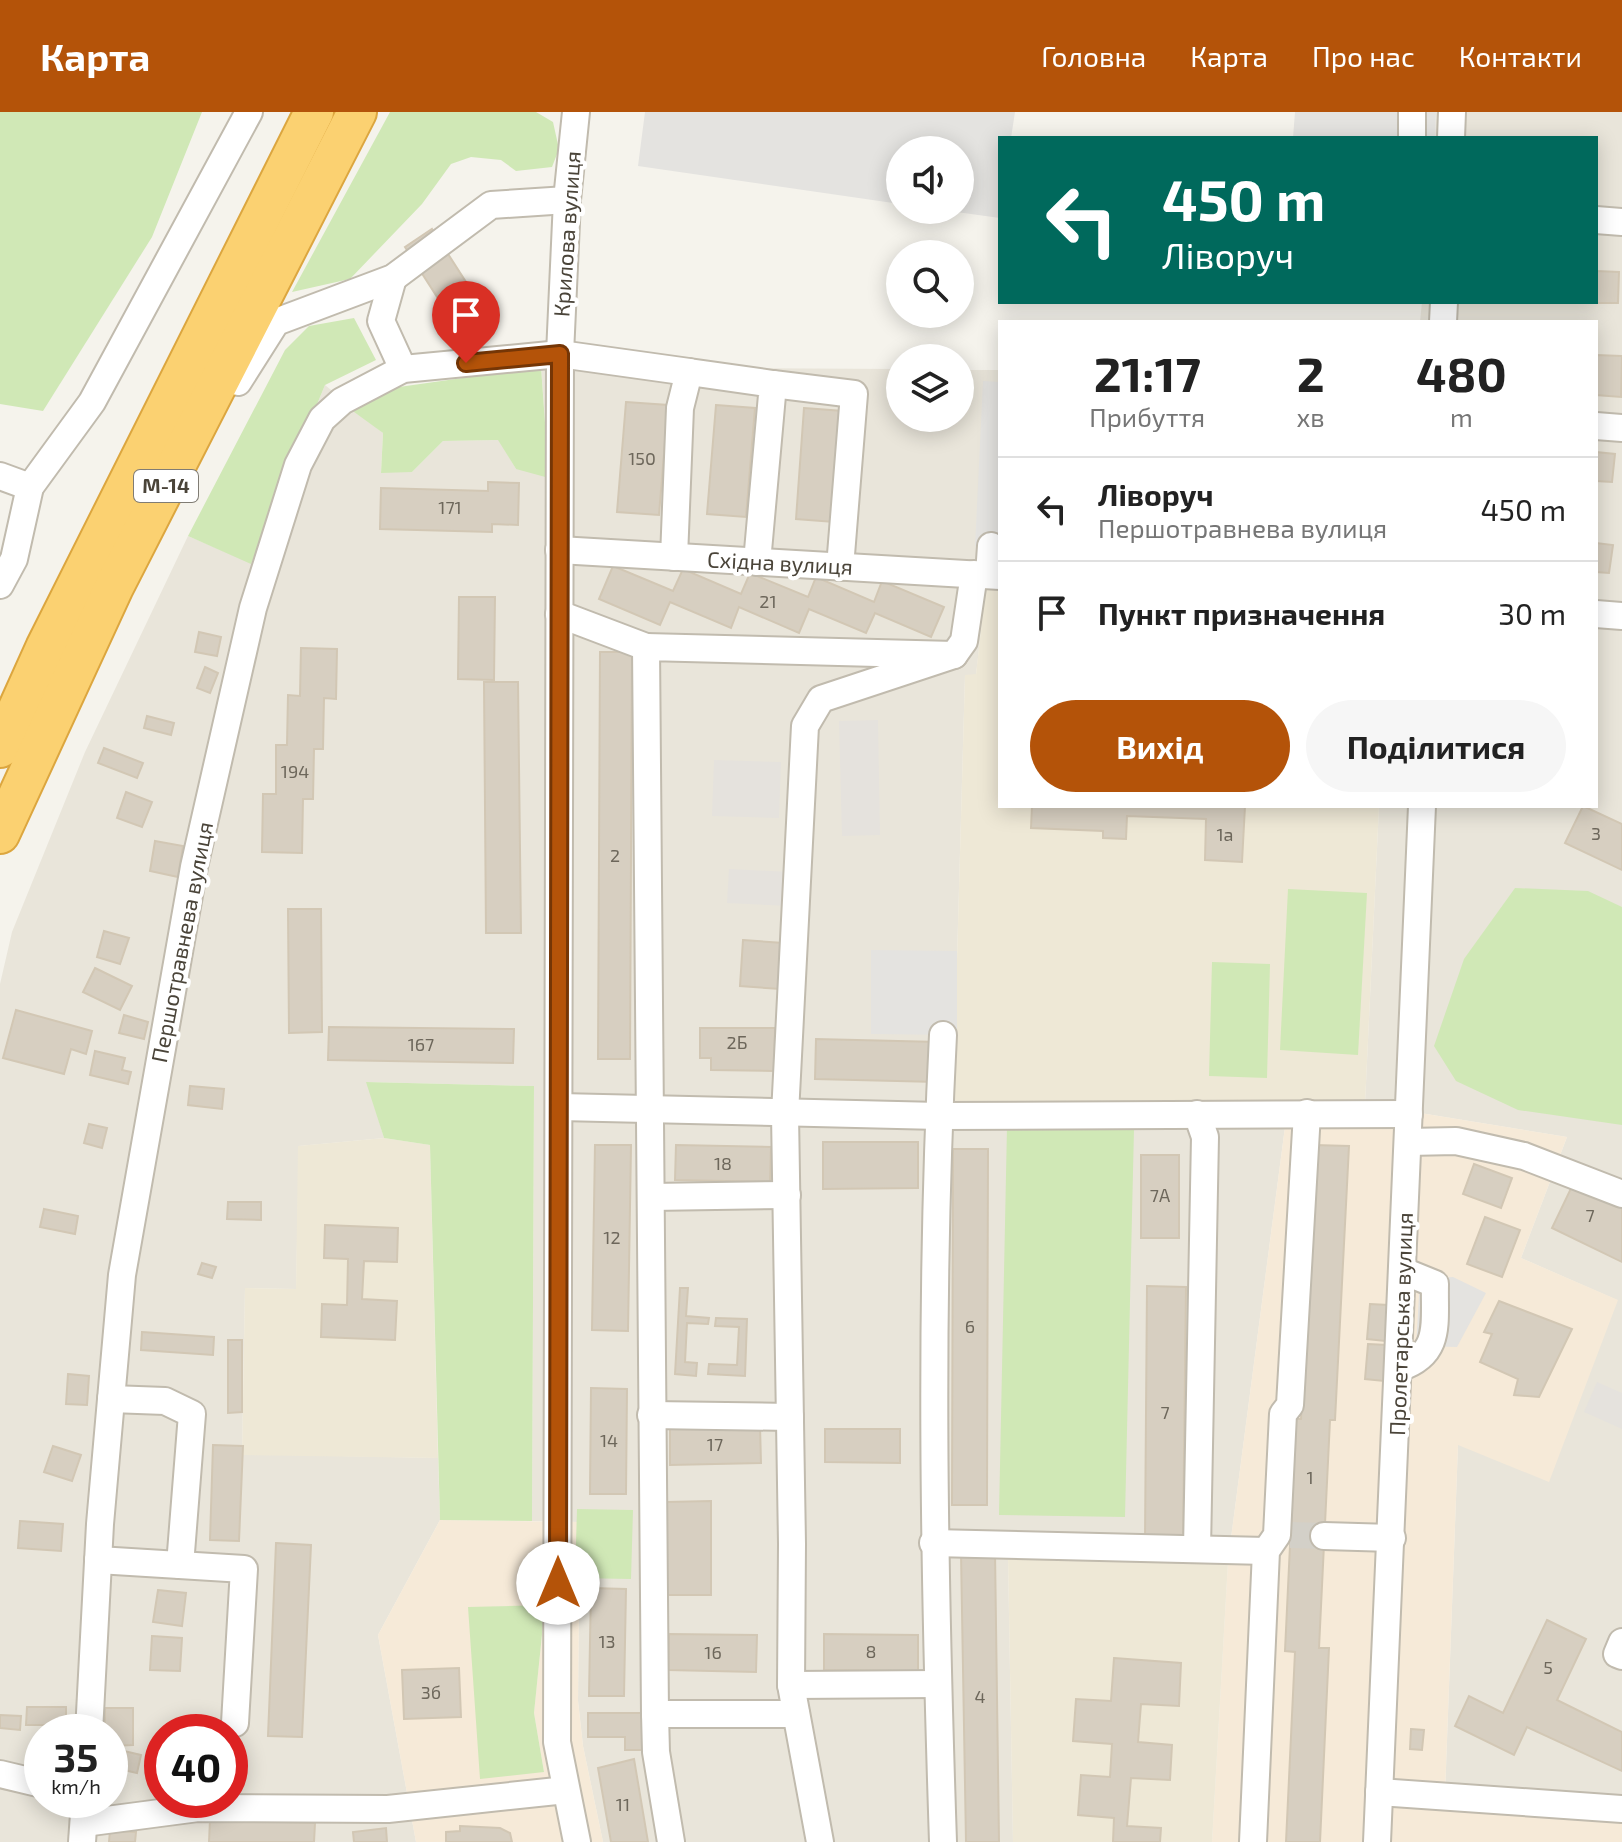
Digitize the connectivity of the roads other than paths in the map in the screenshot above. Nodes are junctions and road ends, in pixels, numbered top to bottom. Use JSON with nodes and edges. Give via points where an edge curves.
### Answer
{"nodes":[{"id":1,"x":249,"y":112,"type":"edge"},
{"id":2,"x":314,"y":112,"type":"edge"},
{"id":3,"x":366,"y":112,"type":"edge"},
{"id":4,"x":1412,"y":112,"type":"edge"},
{"id":5,"x":1452,"y":112,"type":"edge"},
{"id":6,"x":574,"y":113,"type":"edge"},
{"id":7,"x":349,"y":128,"type":"edge"},
{"id":8,"x":1412,"y":136,"type":"edge"},
{"id":9,"x":1451,"y":136,"type":"edge"},
{"id":10,"x":567,"y":200,"type":"junction"},
{"id":11,"x":1598,"y":220,"type":"edge"},
{"id":12,"x":1622,"y":222,"type":"edge"},
{"id":13,"x":393,"y":278,"type":"junction"},
{"id":14,"x":560,"y":354,"type":"junction"},
{"id":15,"x":403,"y":369,"type":"junction"},
{"id":16,"x":689,"y":372,"type":"junction"},
{"id":17,"x":773,"y":384,"type":"junction"},
{"id":18,"x":1598,"y":426,"type":"edge"},
{"id":19,"x":1622,"y":428,"type":"edge"},
{"id":20,"x":0,"y":476,"type":"edge"},
{"id":21,"x":30,"y":487,"type":"junction"},
{"id":22,"x":146,"y":524,"type":"junction"},
{"id":23,"x":991,"y":546,"type":"dead end"},
{"id":24,"x":559,"y":550,"type":"junction"},
{"id":25,"x":674,"y":557,"type":"junction"},
{"id":26,"x":757,"y":562,"type":"junction"},
{"id":27,"x":840,"y":567,"type":"junction"},
{"id":28,"x":987,"y":575,"type":"edge"},
{"id":29,"x":0,"y":585,"type":"edge"},
{"id":30,"x":559,"y":614,"type":"junction"},
{"id":31,"x":1598,"y":614,"type":"edge"},
{"id":32,"x":1622,"y":616,"type":"edge"},
{"id":33,"x":646,"y":647,"type":"junction"},
{"id":34,"x":954,"y":655,"type":"junction"},
{"id":35,"x":0,"y":748,"type":"edge"},
{"id":36,"x":1422,"y":808,"type":"edge"},
{"id":37,"x":0,"y":834,"type":"edge"},
{"id":38,"x":943,"y":1035,"type":"dead end"},
{"id":39,"x":560,"y":1107,"type":"junction"},
{"id":40,"x":651,"y":1112,"type":"junction"},
{"id":41,"x":1307,"y":1113,"type":"junction"},
{"id":42,"x":785,"y":1114,"type":"junction"},
{"id":43,"x":1197,"y":1114,"type":"junction"},
{"id":44,"x":1409,"y":1114,"type":"junction"},
{"id":45,"x":939,"y":1116,"type":"junction"},
{"id":46,"x":1408,"y":1142,"type":"junction"},
{"id":47,"x":1622,"y":1194,"type":"edge"},
{"id":48,"x":787,"y":1195,"type":"junction"},
{"id":49,"x":651,"y":1197,"type":"junction"},
{"id":50,"x":111,"y":1399,"type":"junction"},
{"id":51,"x":651,"y":1415,"type":"junction"},
{"id":52,"x":790,"y":1417,"type":"junction"},
{"id":53,"x":1324,"y":1536,"type":"tunnel mouth"},
{"id":54,"x":1392,"y":1538,"type":"junction"},
{"id":55,"x":1278,"y":1540,"type":"junction"},
{"id":56,"x":933,"y":1543,"type":"junction"},
{"id":57,"x":1197,"y":1549,"type":"junction"},
{"id":58,"x":98,"y":1560,"type":"junction"},
{"id":59,"x":180,"y":1565,"type":"junction"},
{"id":60,"x":1622,"y":1642,"type":"edge"},
{"id":61,"x":1622,"y":1656,"type":"edge"},
{"id":62,"x":938,"y":1684,"type":"junction"},
{"id":63,"x":791,"y":1685,"type":"junction"},
{"id":64,"x":90,"y":1714,"type":"edge"},
{"id":65,"x":236,"y":1714,"type":"edge"},
{"id":66,"x":655,"y":1714,"type":"junction"},
{"id":67,"x":796,"y":1714,"type":"junction"},
{"id":68,"x":0,"y":1774,"type":"edge"},
{"id":69,"x":24,"y":1780,"type":"edge"},
{"id":70,"x":566,"y":1790,"type":"junction"},
{"id":71,"x":1379,"y":1792,"type":"junction"},
{"id":72,"x":1622,"y":1809,"type":"edge"},
{"id":73,"x":84,"y":1822,"type":"edge"},
{"id":74,"x":577,"y":1842,"type":"edge"},
{"id":75,"x":671,"y":1842,"type":"edge"},
{"id":76,"x":820,"y":1842,"type":"edge"},
{"id":77,"x":943,"y":1842,"type":"edge"},
{"id":78,"x":1253,"y":1842,"type":"edge"},
{"id":79,"x":1377,"y":1842,"type":"edge"}],
"edges":[{"from":1,"to":21,"type":"street","via":[[92,402]]},
{"from":2,"to":35,"type":"highway","number":"М-14"},
{"from":3,"to":7,"type":"highway"},
{"from":4,"to":8,"type":"street"},
{"from":5,"to":9,"type":"street"},
{"from":6,"to":10,"type":"street","name":"Крилова вулиця"},
{"from":7,"to":22,"type":"highway","number":"М-14"},
{"from":10,"to":13,"type":"street","via":[[491,205]]},
{"from":10,"to":14,"type":"street","name":"Крилова вулиця"},
{"from":11,"to":12,"type":"street"},
{"from":13,"to":15,"type":"street","via":[[381,321]]},
{"from":13,"to":22,"type":"street","via":[[276,322],[248,363],[183,488]]},
{"from":14,"to":15,"type":"street","name":"Першотравнева вулиця"},
{"from":14,"to":16,"type":"street","name":"Першотравнева вулиця"},
{"from":14,"to":24,"type":"street","name":"Крилова вулиця"},
{"from":15,"to":50,"type":"street","name":"Першотравнева вулиця","via":[[342,401],[322,419],[298,465],[253,608],[194,867],[122,1275]]},
{"from":16,"to":17,"type":"street","name":"Першотравнева вулиця"},
{"from":16,"to":25,"type":"street","via":[[680,408]]},
{"from":17,"to":26,"type":"street"},
{"from":17,"to":27,"type":"street","name":"Першотравнева вулиця","via":[[854,394]]},
{"from":18,"to":19,"type":"street"},
{"from":20,"to":21,"type":"street"},
{"from":21,"to":29,"type":"street","via":[[14,559]]},
{"from":22,"to":37,"type":"highway","number":"М-14"},
{"from":23,"to":28,"type":"street"},
{"from":24,"to":25,"type":"street","name":"Східна вулиця"},
{"from":24,"to":30,"type":"street","name":"Крилова вулиця"},
{"from":25,"to":26,"type":"street","name":"Східна вулиця"},
{"from":26,"to":27,"type":"street","name":"Східна вулиця"},
{"from":27,"to":28,"type":"street","name":"Східна вулиця"},
{"from":28,"to":34,"type":"street"},
{"from":30,"to":33,"type":"street"},
{"from":30,"to":39,"type":"street","name":"Крилова вулиця"},
{"from":31,"to":32,"type":"street"},
{"from":33,"to":34,"type":"street"},
{"from":33,"to":40,"type":"street"},
{"from":34,"to":42,"type":"street","via":[[821,699],[805,726]]},
{"from":36,"to":44,"type":"street","name":"Пролетарська вулиця"},
{"from":38,"to":45,"type":"street"},
{"from":39,"to":40,"type":"street"},
{"from":39,"to":70,"type":"street","name":"Крилова вулиця","via":[[557,1742]]},
{"from":40,"to":42,"type":"street"},
{"from":40,"to":49,"type":"street"},
{"from":41,"to":43,"type":"street"},
{"from":41,"to":44,"type":"street"},
{"from":41,"to":55,"type":"street"},
{"from":42,"to":45,"type":"street"},
{"from":42,"to":48,"type":"street"},
{"from":43,"to":45,"type":"street"},
{"from":43,"to":57,"type":"street","via":[[1205,1137]]},
{"from":44,"to":46,"type":"street","name":"Пролетарська вулиця"},
{"from":45,"to":56,"type":"street"},
{"from":46,"to":47,"type":"street","via":[[1456,1141],[1524,1156]]},
{"from":46,"to":54,"type":"street","name":"Пролетарська вулиця"},
{"from":48,"to":49,"type":"street"},
{"from":48,"to":52,"type":"street"},
{"from":49,"to":51,"type":"street"},
{"from":50,"to":58,"type":"street","name":"Першотравнева вулиця"},
{"from":50,"to":59,"type":"street","via":[[165,1401],[192,1414]]},
{"from":51,"to":52,"type":"street"},
{"from":51,"to":66,"type":"street"},
{"from":52,"to":63,"type":"street"},
{"from":53,"to":54,"type":"street"},
{"from":54,"to":71,"type":"street","name":"Пролетарська вулиця"},
{"from":55,"to":57,"type":"street"},
{"from":55,"to":78,"type":"street"},
{"from":56,"to":57,"type":"street"},
{"from":56,"to":62,"type":"street"},
{"from":58,"to":59,"type":"street"},
{"from":58,"to":64,"type":"street","name":"Першотравнева вулиця"},
{"from":59,"to":65,"type":"street","via":[[244,1569]]},
{"from":60,"to":61,"type":"street","via":[[1617,1654]]},
{"from":62,"to":63,"type":"street"},
{"from":62,"to":77,"type":"street"},
{"from":63,"to":67,"type":"street"},
{"from":66,"to":67,"type":"street"},
{"from":66,"to":75,"type":"street"},
{"from":67,"to":76,"type":"street"},
{"from":68,"to":69,"type":"street"},
{"from":70,"to":73,"type":"street","via":[[388,1809],[198,1808]]},
{"from":70,"to":74,"type":"street","name":"Крилова вулиця"},
{"from":71,"to":72,"type":"street"},
{"from":71,"to":79,"type":"street","name":"Пролетарська вулиця"}]}
